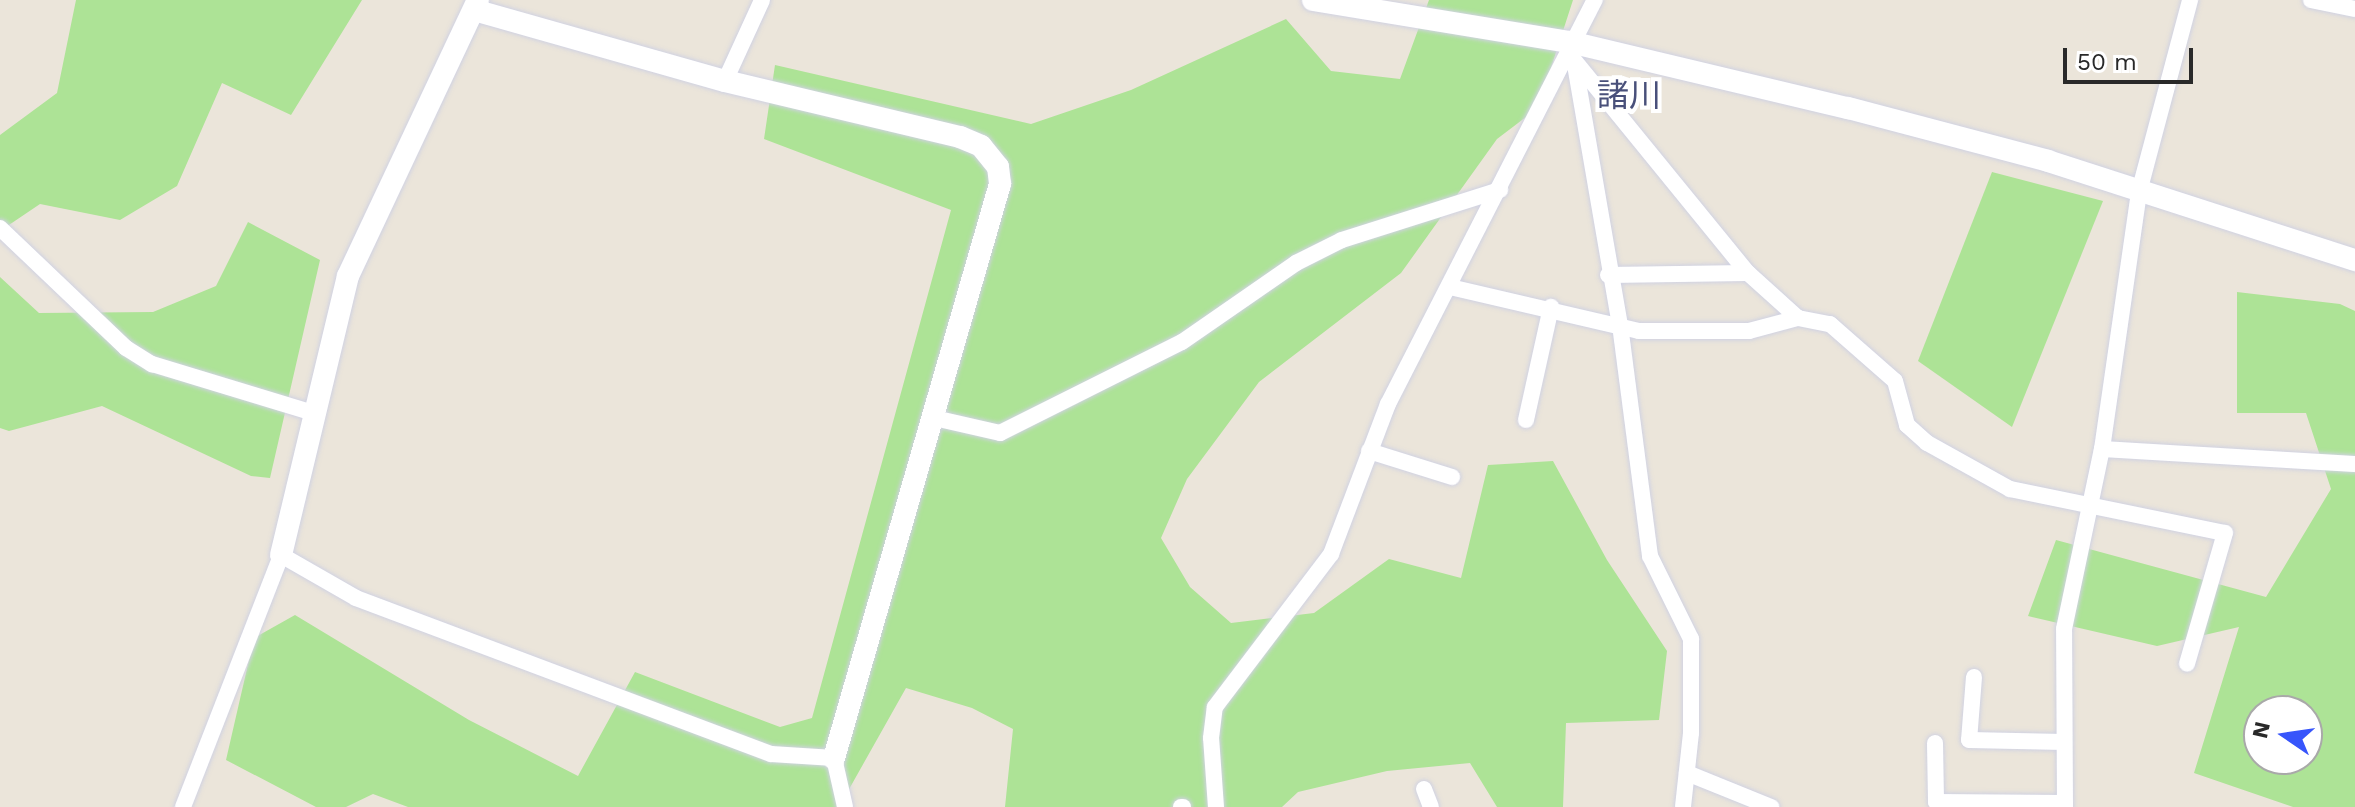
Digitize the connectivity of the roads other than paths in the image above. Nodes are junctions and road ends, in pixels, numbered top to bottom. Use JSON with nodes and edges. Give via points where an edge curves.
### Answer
{"nodes":[{"id":1,"x":762,"y":0,"type":"edge"},
{"id":2,"x":1313,"y":0,"type":"edge"},
{"id":3,"x":1595,"y":0,"type":"edge"},
{"id":4,"x":2190,"y":0,"type":"edge"},
{"id":5,"x":2311,"y":0,"type":"edge"},
{"id":6,"x":476,"y":5,"type":"edge"},
{"id":7,"x":2355,"y":9,"type":"edge"},
{"id":8,"x":1572,"y":51,"type":"junction"},
{"id":9,"x":725,"y":81,"type":"junction"},
{"id":10,"x":1500,"y":190,"type":"junction"},
{"id":11,"x":2139,"y":192,"type":"junction"},
{"id":12,"x":0,"y":228,"type":"edge"},
{"id":13,"x":2355,"y":260,"type":"edge"},
{"id":14,"x":1748,"y":273,"type":"junction"},
{"id":15,"x":1608,"y":275,"type":"junction"},
{"id":16,"x":1450,"y":287,"type":"junction"},
{"id":17,"x":1551,"y":307,"type":"junction"},
{"id":18,"x":1798,"y":318,"type":"junction"},
{"id":19,"x":1620,"y":325,"type":"junction"},
{"id":20,"x":313,"y":413,"type":"junction"},
{"id":21,"x":930,"y":417,"type":"junction"},
{"id":22,"x":1526,"y":420,"type":"dead end"},
{"id":23,"x":2102,"y":449,"type":"junction"},
{"id":24,"x":1369,"y":451,"type":"junction"},
{"id":25,"x":2355,"y":464,"type":"edge"},
{"id":26,"x":1452,"y":477,"type":"dead end"},
{"id":27,"x":2088,"y":505,"type":"junction"},
{"id":28,"x":281,"y":555,"type":"junction"},
{"id":29,"x":2187,"y":664,"type":"dead end"},
{"id":30,"x":1974,"y":677,"type":"dead end"},
{"id":31,"x":2064,"y":742,"type":"junction"},
{"id":32,"x":1935,"y":743,"type":"dead end"},
{"id":33,"x":834,"y":758,"type":"junction"},
{"id":34,"x":1687,"y":773,"type":"junction"},
{"id":35,"x":1424,"y":789,"type":"dead end"},
{"id":36,"x":2065,"y":805,"type":"edge"},
{"id":37,"x":183,"y":807,"type":"edge"},
{"id":38,"x":845,"y":807,"type":"edge"},
{"id":39,"x":1216,"y":807,"type":"edge"},
{"id":40,"x":1431,"y":807,"type":"edge"},
{"id":41,"x":1683,"y":807,"type":"edge"},
{"id":42,"x":1771,"y":807,"type":"edge"}],
"edges":[{"from":1,"to":9,"type":"street"},
{"from":2,"to":8,"type":"street"},
{"from":3,"to":8,"type":"street"},
{"from":4,"to":11,"type":"street"},
{"from":5,"to":7,"type":"street"},
{"from":6,"to":9,"type":"street"},
{"from":6,"to":20,"type":"street","via":[[348,276]]},
{"from":8,"to":10,"type":"street"},
{"from":8,"to":11,"type":"street","via":[[2017,153]]},
{"from":8,"to":14,"type":"street"},
{"from":8,"to":15,"type":"street"},
{"from":9,"to":21,"type":"street","via":[[960,137],[981,146],[998,167],[1000,184]]},
{"from":10,"to":16,"type":"street"},
{"from":10,"to":21,"type":"street","via":[[1342,240],[1296,263],[1182,342],[1000,433]]},
{"from":11,"to":13,"type":"street"},
{"from":11,"to":23,"type":"street"},
{"from":12,"to":20,"type":"street","via":[[126,348],[152,364]]},
{"from":14,"to":15,"type":"street"},
{"from":14,"to":18,"type":"street"},
{"from":15,"to":19,"type":"street"},
{"from":16,"to":17,"type":"street"},
{"from":16,"to":24,"type":"street"},
{"from":17,"to":19,"type":"street"},
{"from":17,"to":22,"type":"street"},
{"from":18,"to":19,"type":"street","via":[[1749,331],[1639,331]]},
{"from":18,"to":27,"type":"street","via":[[1830,324],[1895,381],[1907,425],[1927,443],[2010,489]]},
{"from":19,"to":34,"type":"street","via":[[1624,388],[1650,556],[1691,639]]},
{"from":20,"to":28,"type":"street"},
{"from":21,"to":33,"type":"street"},
{"from":23,"to":25,"type":"street"},
{"from":23,"to":27,"type":"street"},
{"from":24,"to":26,"type":"street"},
{"from":24,"to":39,"type":"street","via":[[1331,554],[1215,707],[1211,738]]},
{"from":27,"to":29,"type":"street","via":[[2225,533]]},
{"from":27,"to":31,"type":"street","via":[[2064,629]]},
{"from":28,"to":33,"type":"street","via":[[356,598],[771,754]]},
{"from":28,"to":37,"type":"street"},
{"from":30,"to":31,"type":"street","via":[[1969,740]]},
{"from":31,"to":36,"type":"street"},
{"from":32,"to":36,"type":"street","via":[[1936,802]]},
{"from":33,"to":38,"type":"street"},
{"from":34,"to":41,"type":"street"},
{"from":34,"to":42,"type":"street"},
{"from":35,"to":40,"type":"street"}]}
